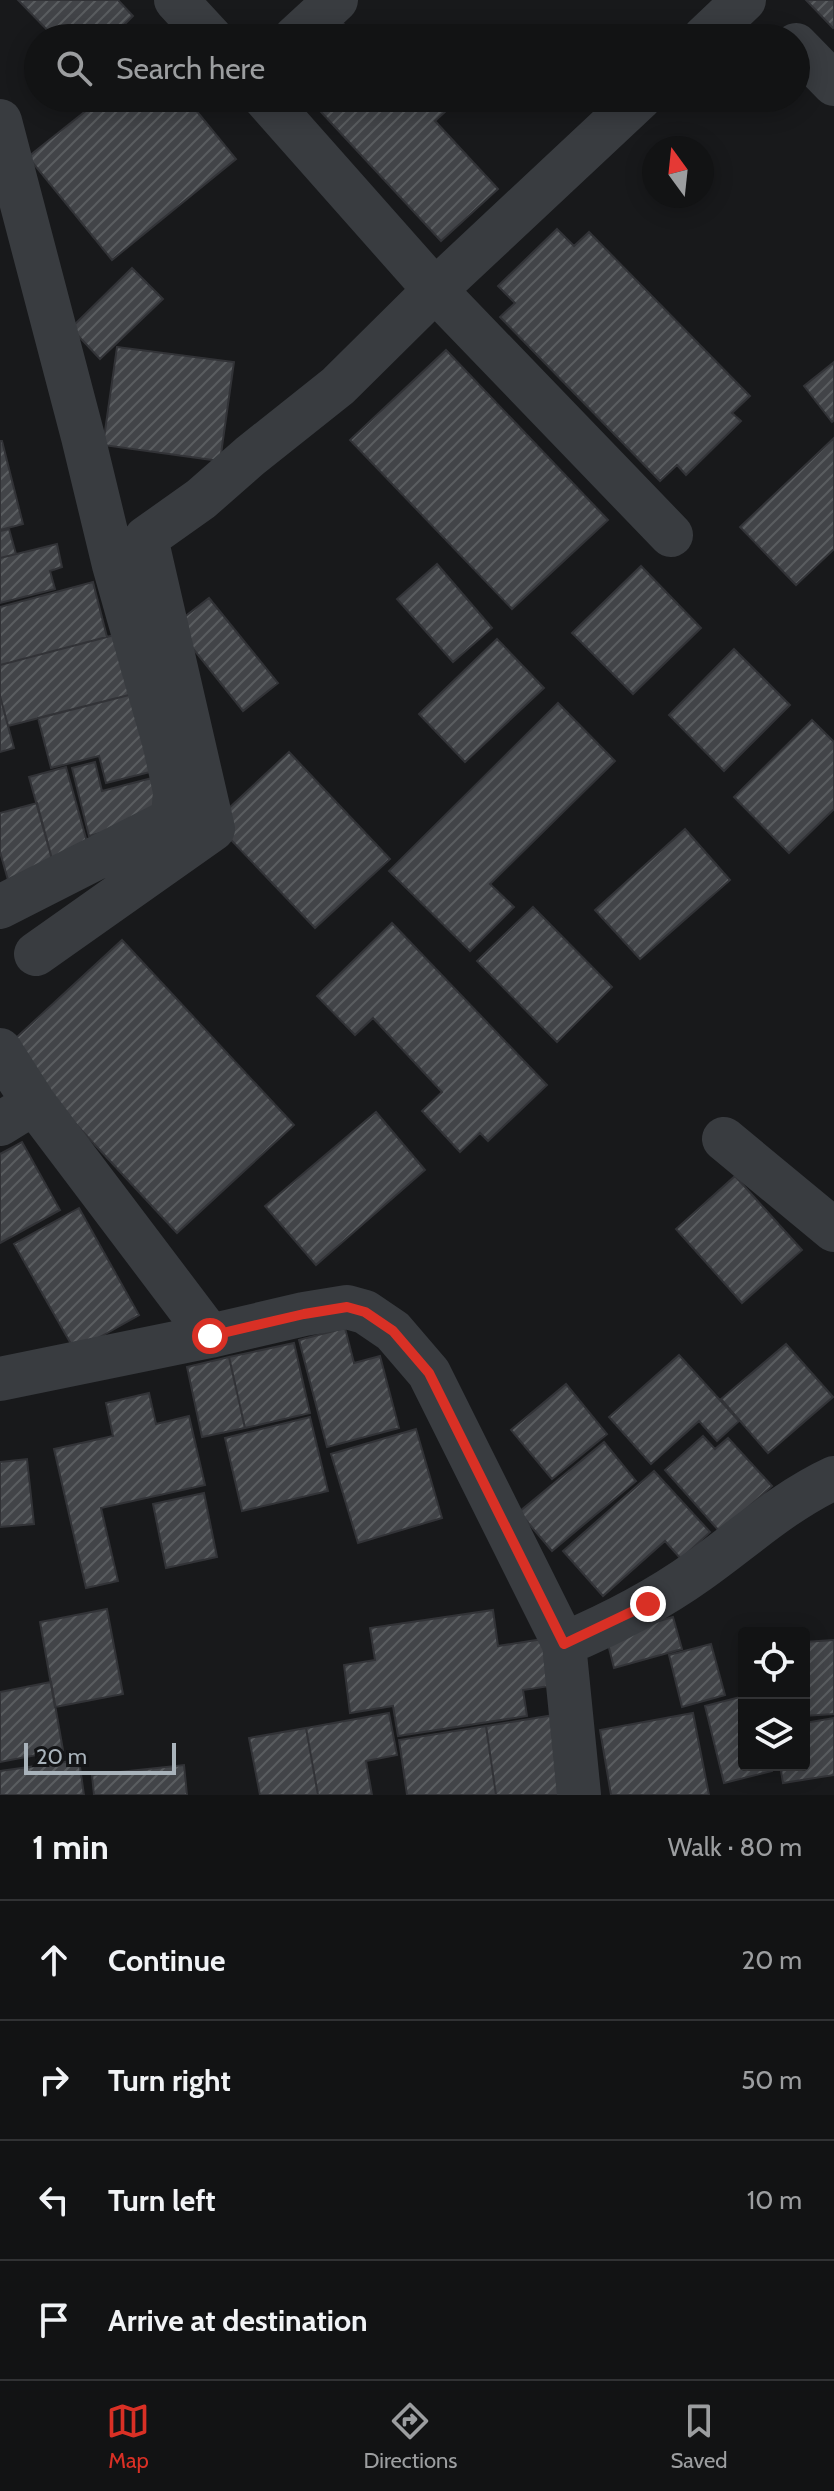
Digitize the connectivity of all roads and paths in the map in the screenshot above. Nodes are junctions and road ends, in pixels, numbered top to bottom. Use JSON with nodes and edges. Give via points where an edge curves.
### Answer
{"nodes":[{"id":1,"x":176,"y":0,"type":"edge"},
{"id":2,"x":336,"y":0,"type":"edge"},
{"id":3,"x":744,"y":0,"type":"edge"},
{"id":4,"x":752,"y":0,"type":"edge"},
{"id":5,"x":198,"y":24,"type":"edge"},
{"id":6,"x":310,"y":24,"type":"edge"},
{"id":7,"x":719,"y":24,"type":"edge"},
{"id":8,"x":775,"y":24,"type":"edge"},
{"id":9,"x":810,"y":59,"type":"edge"},
{"id":10,"x":834,"y":84,"type":"edge"},
{"id":11,"x":277,"y":112,"type":"edge"},
{"id":12,"x":625,"y":112,"type":"edge"},
{"id":13,"x":0,"y":121,"type":"edge"},
{"id":14,"x":435,"y":290,"type":"junction"},
{"id":15,"x":671,"y":535,"type":"dead end"},
{"id":16,"x":0,"y":907,"type":"edge"},
{"id":17,"x":36,"y":954,"type":"dead end"},
{"id":18,"x":0,"y":1050,"type":"edge"},
{"id":19,"x":17,"y":1114,"type":"edge"},
{"id":20,"x":724,"y":1139,"type":"dead end"},
{"id":21,"x":834,"y":1230,"type":"edge"},
{"id":22,"x":210,"y":1336,"type":"junction"},
{"id":23,"x":0,"y":1379,"type":"edge"},
{"id":24,"x":834,"y":1478,"type":"edge"},
{"id":25,"x":564,"y":1644,"type":"junction"},
{"id":26,"x":579,"y":1795,"type":"edge"}],
"edges":[{"from":1,"to":5,"type":"street"},
{"from":2,"to":6,"type":"street"},
{"from":3,"to":7,"type":"street"},
{"from":4,"to":8,"type":"street"},
{"from":9,"to":10,"type":"street"},
{"from":11,"to":14,"type":"street"},
{"from":12,"to":14,"type":"street"},
{"from":13,"to":16,"type":"street","via":[[175,791],[173,819]]},
{"from":14,"to":15,"type":"street"},
{"from":14,"to":17,"type":"street","via":[[338,386],[146,538],[213,829]]},
{"from":18,"to":19,"type":"street"},
{"from":19,"to":22,"type":"street"},
{"from":20,"to":21,"type":"street"},
{"from":22,"to":23,"type":"street"},
{"from":22,"to":25,"type":"street","via":[[347,1307],[393,1331],[429,1373]]},
{"from":24,"to":25,"type":"street","via":[[648,1604]]},
{"from":25,"to":26,"type":"street"}]}
